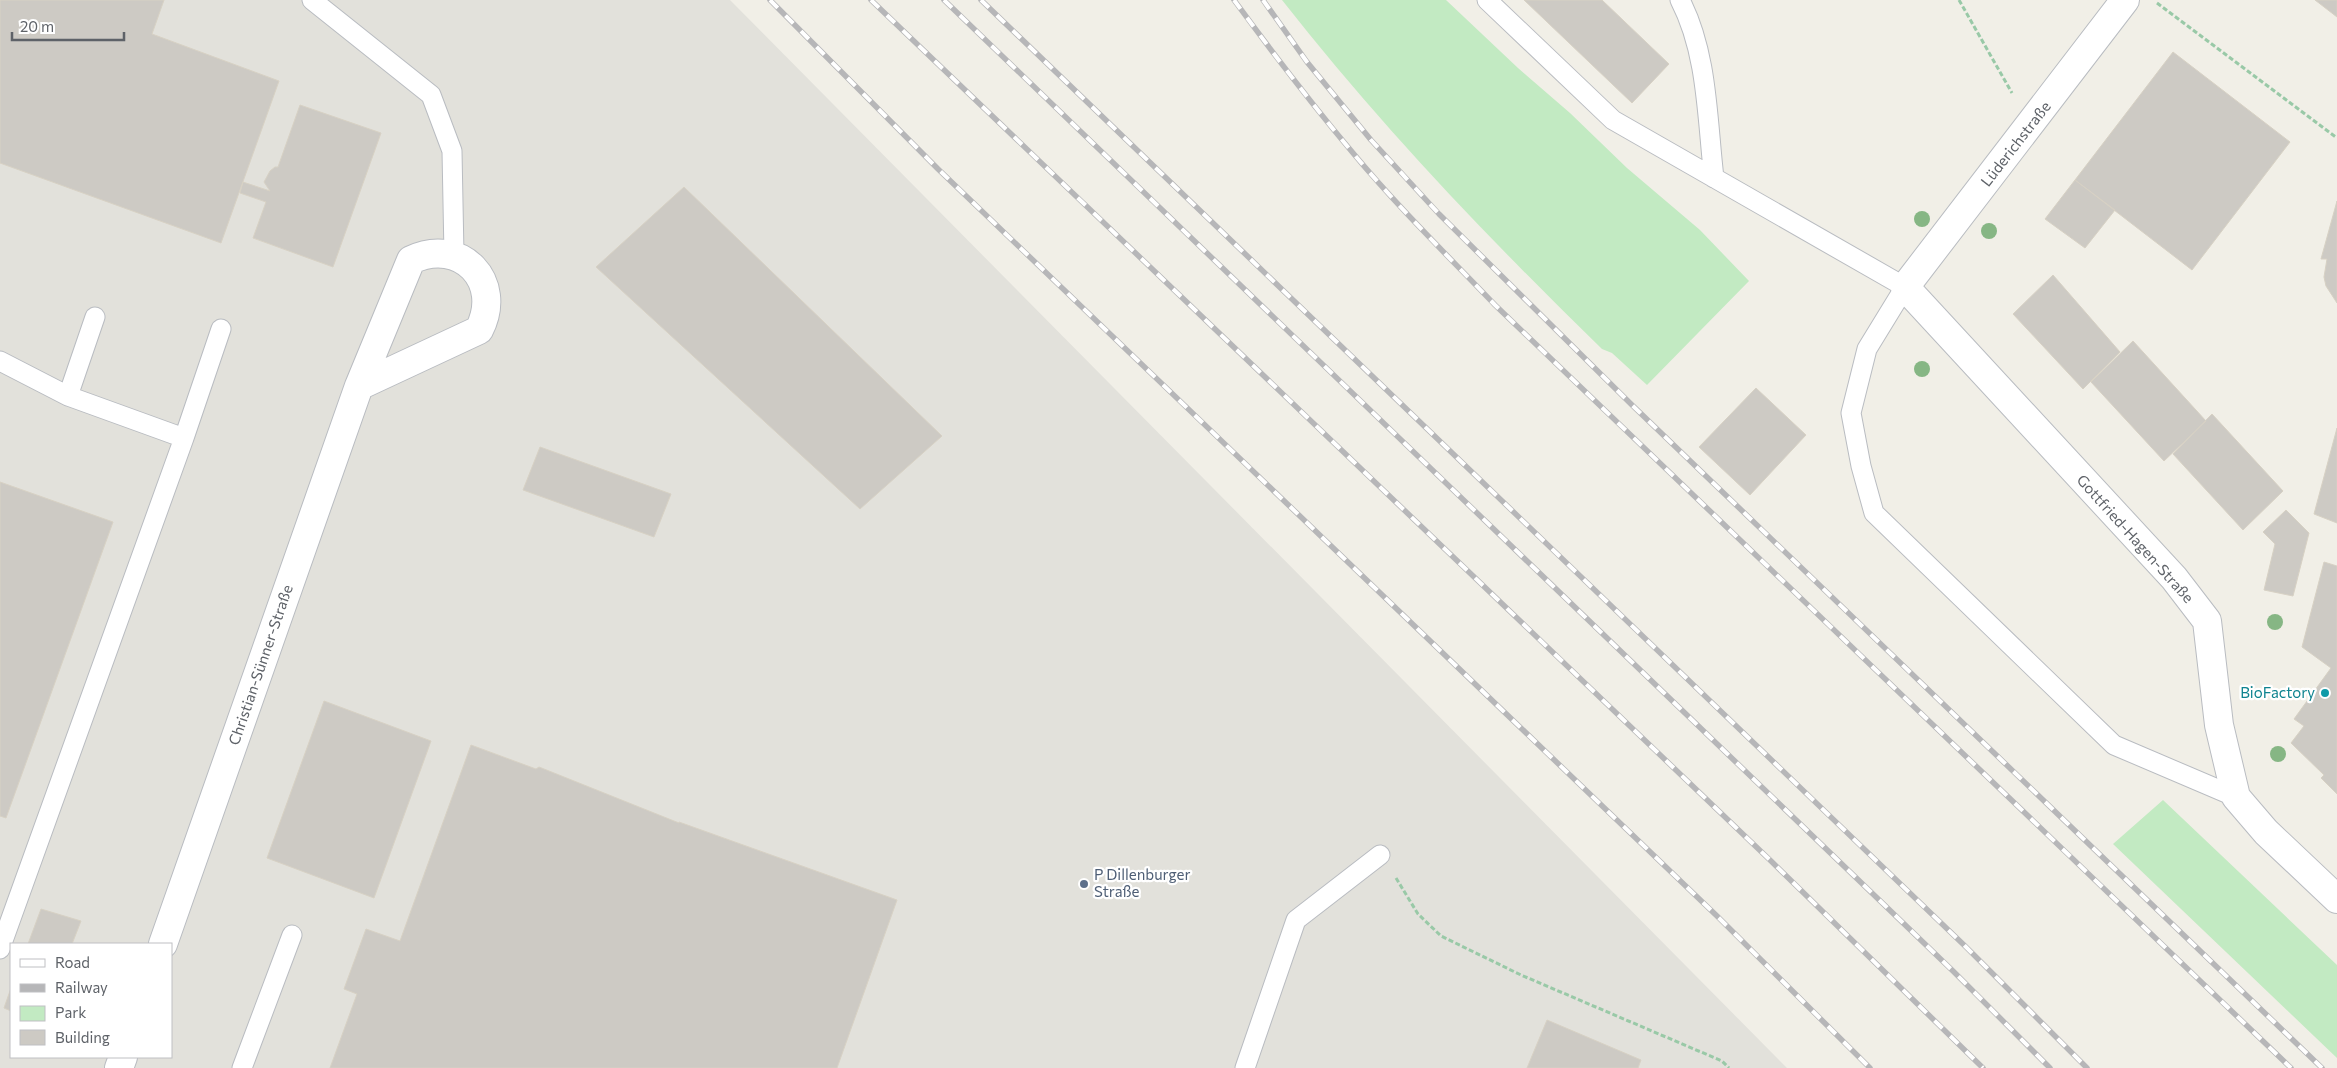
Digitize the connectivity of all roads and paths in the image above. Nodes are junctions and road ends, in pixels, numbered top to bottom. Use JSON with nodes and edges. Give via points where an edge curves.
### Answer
{"nodes":[{"id":1,"x":312,"y":0,"type":"edge"},
{"id":2,"x":1487,"y":0,"type":"edge"},
{"id":3,"x":1680,"y":0,"type":"edge"},
{"id":4,"x":1959,"y":0,"type":"edge"},
{"id":5,"x":2125,"y":0,"type":"edge"},
{"id":6,"x":2153,"y":0,"type":"edge"},
{"id":7,"x":2030,"y":124,"type":"junction"},
{"id":8,"x":2337,"y":138,"type":"edge"},
{"id":9,"x":1714,"y":178,"type":"junction"},
{"id":10,"x":454,"y":255,"type":"junction"},
{"id":11,"x":1905,"y":287,"type":"junction"},
{"id":12,"x":95,"y":317,"type":"dead end"},
{"id":13,"x":221,"y":329,"type":"dead end"},
{"id":14,"x":0,"y":361,"type":"edge"},
{"id":15,"x":359,"y":386,"type":"junction"},
{"id":16,"x":68,"y":396,"type":"junction"},
{"id":17,"x":184,"y":438,"type":"junction"},
{"id":18,"x":2236,"y":797,"type":"junction"},
{"id":19,"x":1380,"y":855,"type":"joint"},
{"id":20,"x":2337,"y":899,"type":"edge"},
{"id":21,"x":6,"y":912,"type":"edge"},
{"id":22,"x":292,"y":935,"type":"dead end"},
{"id":23,"x":162,"y":943,"type":"edge"},
{"id":24,"x":0,"y":949,"type":"edge"},
{"id":25,"x":242,"y":1068,"type":"edge"},
{"id":26,"x":1245,"y":1068,"type":"edge"},
{"id":27,"x":1729,"y":1068,"type":"edge"}],
"edges":[{"from":1,"to":10,"type":"lane","via":[[431,95],[452,151]]},
{"from":2,"to":9,"type":"lane","via":[[1613,120]]},
{"from":3,"to":9,"type":"lane","via":[[1700,54]]},
{"from":4,"to":7,"type":"path"},
{"from":5,"to":7,"type":"street","name":"Lüderichstraße"},
{"from":6,"to":8,"type":"path"},
{"from":7,"to":11,"type":"street","name":"Lüderichstraße"},
{"from":9,"to":11,"type":"lane"},
{"from":10,"to":15,"type":"street","name":"Christian-Sünner-Straße","via":[[438,252],[411,260]]},
{"from":10,"to":15,"type":"street","via":[[468,262],[486,288],[488,303],[479,330]]},
{"from":11,"to":18,"type":"street","name":"Gottfried-Hagen-Straße","via":[[2174,578],[2207,621],[2219,725]]},
{"from":11,"to":18,"type":"lane","via":[[1867,349],[1851,413],[1874,513],[2114,745]]},
{"from":12,"to":16,"type":"lane"},
{"from":13,"to":17,"type":"lane"},
{"from":14,"to":16,"type":"lane"},
{"from":15,"to":23,"type":"street","name":"Christian-Sünner-Straße"},
{"from":16,"to":17,"type":"lane"},
{"from":17,"to":21,"type":"lane"},
{"from":18,"to":20,"type":"street","name":"Gottfried-Hagen-Straße","via":[[2266,832]]},
{"from":19,"to":26,"type":"lane","via":[[1296,920]]},
{"from":19,"to":27,"type":"path","via":[[1418,914],[1441,936],[1521,976],[1722,1061]]},
{"from":21,"to":24,"type":"lane"},
{"from":22,"to":25,"type":"lane"}]}
